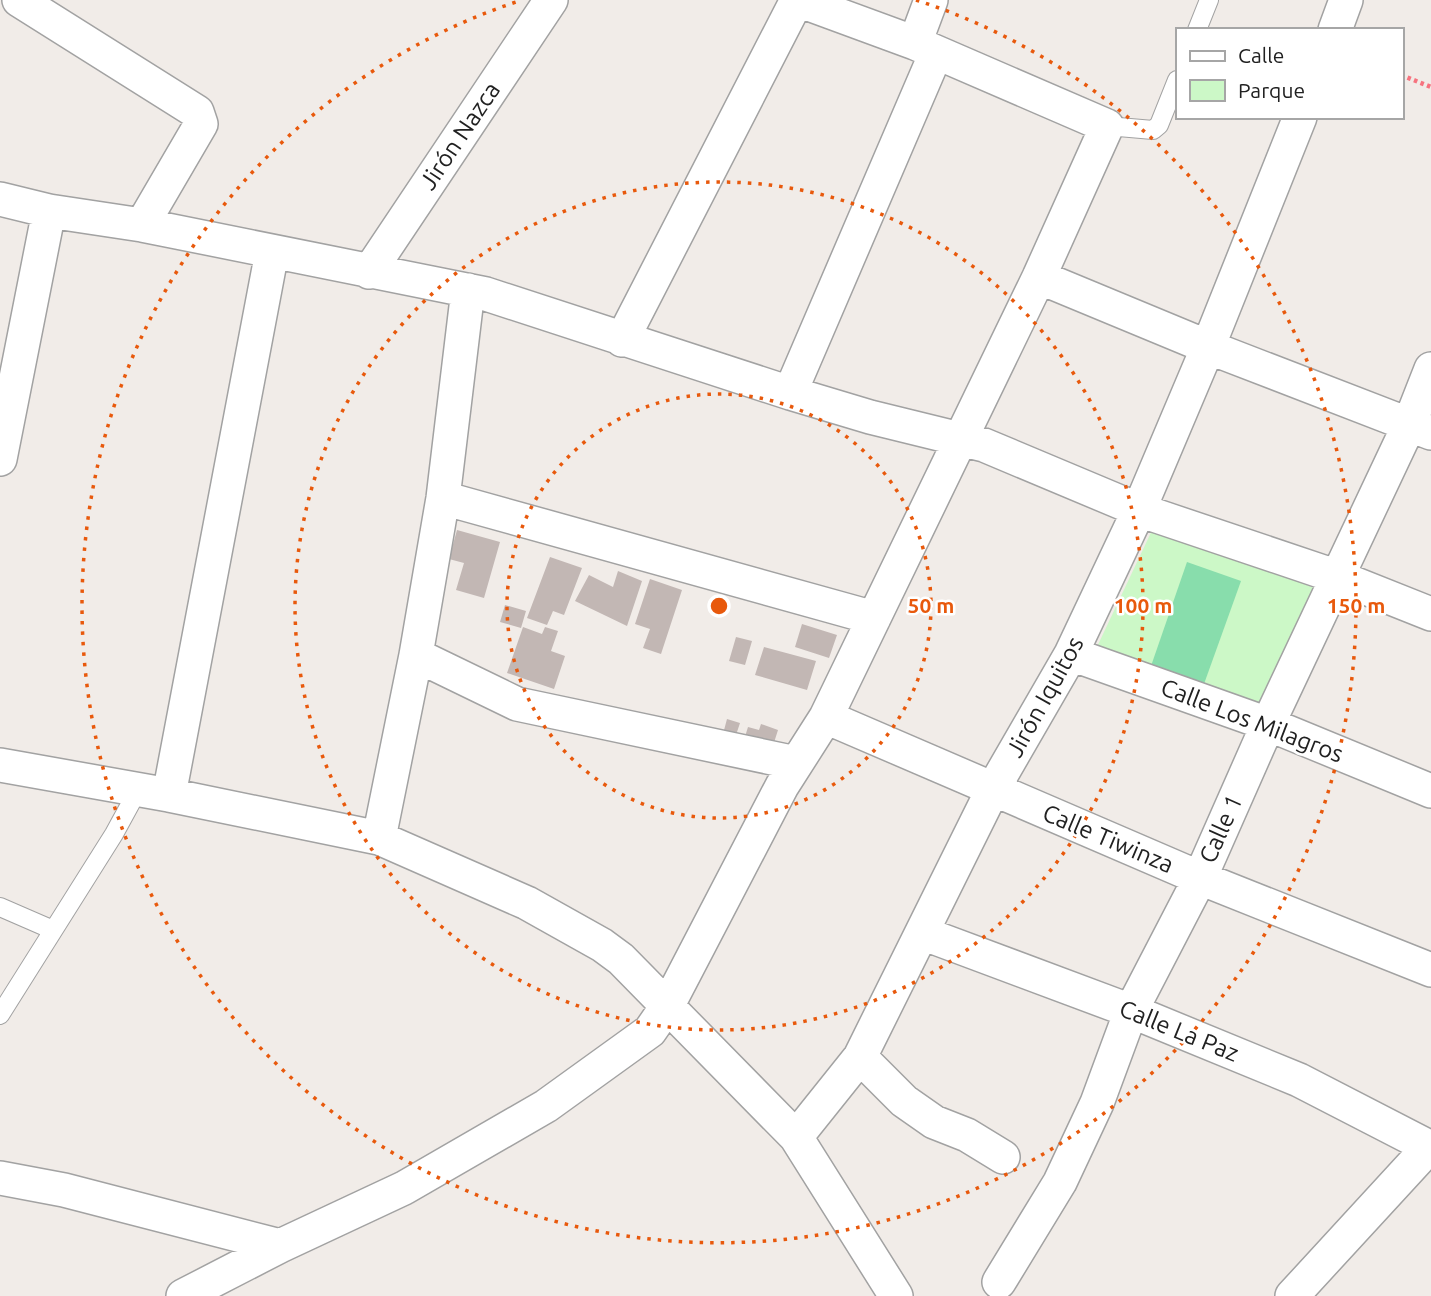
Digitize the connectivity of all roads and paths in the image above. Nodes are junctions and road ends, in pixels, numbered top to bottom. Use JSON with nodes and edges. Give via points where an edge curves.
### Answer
{"nodes":[{"id":1,"x":19,"y":0,"type":"edge"},
{"id":2,"x":551,"y":0,"type":"edge"},
{"id":3,"x":797,"y":0,"type":"edge"},
{"id":4,"x":931,"y":0,"type":"edge"},
{"id":5,"x":1209,"y":0,"type":"edge"},
{"id":6,"x":1346,"y":0,"type":"edge"},
{"id":7,"x":1198,"y":28,"type":"edge"},
{"id":8,"x":1336,"y":28,"type":"edge"},
{"id":9,"x":926,"y":48,"type":"junction"},
{"id":10,"x":1403,"y":76,"type":"edge"},
{"id":11,"x":1176,"y":82,"type":"edge"},
{"id":12,"x":1431,"y":87,"type":"edge"},
{"id":13,"x":1299,"y":119,"type":"edge"},
{"id":14,"x":1107,"y":126,"type":"junction"},
{"id":15,"x":0,"y":199,"type":"edge"},
{"id":16,"x":49,"y":211,"type":"junction"},
{"id":17,"x":142,"y":225,"type":"junction"},
{"id":18,"x":272,"y":252,"type":"junction"},
{"id":19,"x":369,"y":272,"type":"junction"},
{"id":20,"x":1039,"y":277,"type":"junction"},
{"id":21,"x":468,"y":290,"type":"junction"},
{"id":22,"x":622,"y":340,"type":"junction"},
{"id":23,"x":1208,"y":347,"type":"junction"},
{"id":24,"x":1431,"y":369,"type":"edge"},
{"id":25,"x":790,"y":393,"type":"junction"},
{"id":26,"x":1420,"y":429,"type":"edge"},
{"id":27,"x":960,"y":438,"type":"junction"},
{"id":28,"x":0,"y":459,"type":"edge"},
{"id":29,"x":443,"y":498,"type":"junction"},
{"id":30,"x":1139,"y":510,"type":"junction"},
{"id":31,"x":1338,"y":577,"type":"junction"},
{"id":32,"x":1431,"y":614,"type":"edge"},
{"id":33,"x":874,"y":618,"type":"junction"},
{"id":34,"x":1071,"y":654,"type":"junction"},
{"id":35,"x":416,"y":655,"type":"junction"},
{"id":36,"x":826,"y":717,"type":"junction"},
{"id":37,"x":1268,"y":724,"type":"junction"},
{"id":38,"x":796,"y":762,"type":"junction"},
{"id":39,"x":0,"y":765,"type":"edge"},
{"id":40,"x":993,"y":789,"type":"junction"},
{"id":41,"x":1431,"y":791,"type":"edge"},
{"id":42,"x":153,"y":792,"type":"junction"},
{"id":43,"x":379,"y":838,"type":"junction"},
{"id":44,"x":1200,"y":878,"type":"junction"},
{"id":45,"x":0,"y":907,"type":"edge"},
{"id":46,"x":53,"y":930,"type":"junction"},
{"id":47,"x":922,"y":933,"type":"junction"},
{"id":48,"x":1426,"y":961,"type":"edge"},
{"id":49,"x":668,"y":1005,"type":"junction"},
{"id":50,"x":1131,"y":1011,"type":"junction"},
{"id":51,"x":0,"y":1015,"type":"edge"},
{"id":52,"x":860,"y":1057,"type":"junction"},
{"id":53,"x":796,"y":1136,"type":"junction"},
{"id":54,"x":1430,"y":1147,"type":"edge"},
{"id":55,"x":1003,"y":1157,"type":"dead end"},
{"id":56,"x":0,"y":1178,"type":"edge"},
{"id":57,"x":281,"y":1246,"type":"junction"},
{"id":58,"x":999,"y":1282,"type":"dead end"},
{"id":59,"x":1309,"y":1288,"type":"edge"},
{"id":60,"x":183,"y":1296,"type":"edge"},
{"id":61,"x":896,"y":1296,"type":"edge"}],
"edges":[{"from":1,"to":17,"type":"street","via":[[197,112],[201,124]]},
{"from":2,"to":19,"type":"street","name":"Jirón Nazca"},
{"from":3,"to":9,"type":"street"},
{"from":3,"to":22,"type":"street"},
{"from":4,"to":9,"type":"street"},
{"from":5,"to":7,"type":"lane"},
{"from":6,"to":8,"type":"street"},
{"from":9,"to":14,"type":"street"},
{"from":9,"to":25,"type":"street"},
{"from":10,"to":12,"type":"path"},
{"from":11,"to":14,"type":"lane","via":[[1153,130]]},
{"from":13,"to":23,"type":"street","name":"Jirón Iquitos"},
{"from":14,"to":20,"type":"street"},
{"from":15,"to":16,"type":"street"},
{"from":16,"to":17,"type":"street"},
{"from":16,"to":28,"type":"street"},
{"from":17,"to":18,"type":"street"},
{"from":18,"to":19,"type":"street"},
{"from":18,"to":42,"type":"street"},
{"from":19,"to":21,"type":"street"},
{"from":20,"to":23,"type":"street"},
{"from":20,"to":27,"type":"street"},
{"from":21,"to":22,"type":"street"},
{"from":21,"to":29,"type":"street"},
{"from":22,"to":25,"type":"street"},
{"from":23,"to":26,"type":"street"},
{"from":23,"to":30,"type":"street","name":"Jirón Iquitos"},
{"from":24,"to":26,"type":"street","name":"Calle 1"},
{"from":25,"to":27,"type":"street"},
{"from":26,"to":31,"type":"street","name":"Calle 1"},
{"from":27,"to":30,"type":"street"},
{"from":27,"to":33,"type":"street"},
{"from":29,"to":33,"type":"street"},
{"from":29,"to":35,"type":"street"},
{"from":30,"to":31,"type":"street"},
{"from":30,"to":34,"type":"street","name":"Jirón Iquitos"},
{"from":31,"to":32,"type":"street"},
{"from":31,"to":37,"type":"street","name":"Calle 1"},
{"from":33,"to":36,"type":"street"},
{"from":34,"to":37,"type":"street","name":"Calle Los Milagros"},
{"from":34,"to":40,"type":"street","name":"Jirón Iquitos"},
{"from":35,"to":38,"type":"street","via":[[517,704]]},
{"from":35,"to":43,"type":"street"},
{"from":36,"to":38,"type":"street"},
{"from":36,"to":40,"type":"street","name":"Calle Tiwinza"},
{"from":37,"to":41,"type":"street","name":"Calle Los Milagros"},
{"from":37,"to":44,"type":"street","name":"Calle 1"},
{"from":38,"to":49,"type":"street"},
{"from":39,"to":42,"type":"street"},
{"from":40,"to":44,"type":"street","name":"Calle Tiwinza"},
{"from":40,"to":47,"type":"street","name":"Jirón Iquitos"},
{"from":42,"to":43,"type":"street"},
{"from":42,"to":46,"type":"lane","via":[[114,834]]},
{"from":43,"to":49,"type":"street","via":[[527,903],[602,945]]},
{"from":44,"to":48,"type":"street","name":"Calle Tiwinza"},
{"from":44,"to":50,"type":"street","name":"Calle 1"},
{"from":45,"to":46,"type":"lane"},
{"from":46,"to":51,"type":"lane"},
{"from":47,"to":50,"type":"street","name":"Calle La Paz"},
{"from":47,"to":52,"type":"street","name":"Jirón Iquitos"},
{"from":49,"to":53,"type":"street"},
{"from":49,"to":57,"type":"street","via":[[650,1031],[545,1106],[404,1188]]},
{"from":50,"to":54,"type":"street","name":"Calle La Paz","via":[[1299,1080]]},
{"from":50,"to":58,"type":"street","name":"Calle 1","via":[[1097,1103],[1060,1182]]},
{"from":52,"to":53,"type":"street","name":"Jirón Iquitos"},
{"from":52,"to":55,"type":"street","via":[[904,1101],[934,1122]]},
{"from":53,"to":61,"type":"street"},
{"from":54,"to":59,"type":"street"},
{"from":56,"to":57,"type":"street","via":[[64,1189]]},
{"from":57,"to":60,"type":"street"}]}
